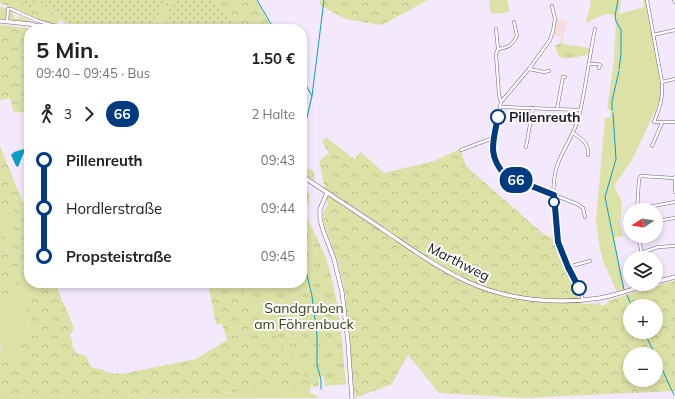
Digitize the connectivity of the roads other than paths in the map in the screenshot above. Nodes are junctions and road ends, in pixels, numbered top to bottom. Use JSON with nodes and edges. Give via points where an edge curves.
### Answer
{"nodes":[{"id":1,"x":647,"y":0,"type":"edge"},
{"id":2,"x":552,"y":6,"type":"dead end"},
{"id":3,"x":0,"y":21,"type":"edge"},
{"id":4,"x":7,"y":21,"type":"junction"},
{"id":5,"x":514,"y":22,"type":"dead end"},
{"id":6,"x":28,"y":24,"type":"edge"},
{"id":7,"x":48,"y":24,"type":"edge"},
{"id":8,"x":496,"y":29,"type":"dead end"},
{"id":9,"x":595,"y":29,"type":"dead end"},
{"id":10,"x":675,"y":30,"type":"edge"},
{"id":11,"x":653,"y":36,"type":"junction"},
{"id":12,"x":498,"y":49,"type":"junction"},
{"id":13,"x":589,"y":64,"type":"junction"},
{"id":14,"x":599,"y":68,"type":"dead end"},
{"id":15,"x":529,"y":69,"type":"junction"},
{"id":16,"x":549,"y":71,"type":"dead end"},
{"id":17,"x":565,"y":77,"type":"dead end"},
{"id":18,"x":675,"y":79,"type":"edge"},
{"id":19,"x":662,"y":82,"type":"junction"},
{"id":20,"x":501,"y":102,"type":"junction"},
{"id":21,"x":501,"y":106,"type":"junction"},
{"id":22,"x":533,"y":108,"type":"junction"},
{"id":23,"x":558,"y":109,"type":"junction"},
{"id":24,"x":580,"y":110,"type":"junction"},
{"id":25,"x":675,"y":122,"type":"edge"},
{"id":26,"x":662,"y":123,"type":"junction"},
{"id":27,"x":573,"y":133,"type":"junction"},
{"id":28,"x":494,"y":138,"type":"junction"},
{"id":29,"x":652,"y":146,"type":"dead end"},
{"id":30,"x":526,"y":148,"type":"dead end"},
{"id":31,"x":461,"y":150,"type":"dead end"},
{"id":32,"x":588,"y":155,"type":"dead end"},
{"id":33,"x":675,"y":178,"type":"edge"},
{"id":34,"x":307,"y":179,"type":"edge"},
{"id":35,"x":675,"y":192,"type":"edge"},
{"id":36,"x":327,"y":193,"type":"junction"},
{"id":37,"x":554,"y":195,"type":"junction"},
{"id":38,"x":675,"y":202,"type":"edge"},
{"id":39,"x":637,"y":203,"type":"edge"},
{"id":40,"x":663,"y":204,"type":"edge"},
{"id":41,"x":585,"y":217,"type":"dead end"},
{"id":42,"x":675,"y":218,"type":"edge"},
{"id":43,"x":663,"y":220,"type":"edge"},
{"id":44,"x":675,"y":246,"type":"edge"},
{"id":45,"x":647,"y":251,"type":"edge"},
{"id":46,"x":590,"y":261,"type":"dead end"},
{"id":47,"x":568,"y":267,"type":"junction"},
{"id":48,"x":675,"y":277,"type":"edge"},
{"id":49,"x":663,"y":280,"type":"edge"},
{"id":50,"x":626,"y":291,"type":"edge"},
{"id":51,"x":583,"y":300,"type":"junction"},
{"id":52,"x":352,"y":399,"type":"edge"}],
"edges":[{"from":1,"to":11,"type":"street"},
{"from":2,"to":15,"type":"street","via":[[555,19],[550,40]]},
{"from":3,"to":4,"type":"main road"},
{"from":4,"to":6,"type":"main road"},
{"from":4,"to":7,"type":"street","via":[[8,9],[11,9]]},
{"from":5,"to":12,"type":"street","via":[[517,36],[512,44]]},
{"from":8,"to":12,"type":"street"},
{"from":9,"to":13,"type":"street"},
{"from":10,"to":11,"type":"street"},
{"from":11,"to":19,"type":"street"},
{"from":12,"to":20,"type":"street","via":[[496,54]]},
{"from":13,"to":14,"type":"street","via":[[598,64]]},
{"from":13,"to":24,"type":"street"},
{"from":15,"to":16,"type":"street"},
{"from":15,"to":20,"type":"street"},
{"from":17,"to":23,"type":"street"},
{"from":18,"to":19,"type":"street"},
{"from":19,"to":26,"type":"street","via":[[662,101],[654,122]]},
{"from":20,"to":21,"type":"street"},
{"from":21,"to":22,"type":"street"},
{"from":21,"to":28,"type":"street"},
{"from":22,"to":23,"type":"street"},
{"from":22,"to":30,"type":"street"},
{"from":23,"to":24,"type":"street"},
{"from":24,"to":27,"type":"street"},
{"from":25,"to":26,"type":"street"},
{"from":26,"to":29,"type":"street"},
{"from":27,"to":32,"type":"street","via":[[586,143]]},
{"from":27,"to":37,"type":"street","via":[[558,165]]},
{"from":28,"to":31,"type":"street"},
{"from":28,"to":37,"type":"street","via":[[492,150],[495,161],[506,176]]},
{"from":33,"to":35,"type":"street"},
{"from":33,"to":39,"type":"street","via":[[641,176]]},
{"from":34,"to":36,"type":"main road","name":"Marthweg"},
{"from":36,"to":51,"type":"main road","name":"Marthweg","via":[[419,254],[472,284],[503,294],[531,299]]},
{"from":36,"to":52,"type":"main road","via":[[320,209],[320,219],[342,292]]},
{"from":37,"to":41,"type":"street","via":[[580,205]]},
{"from":37,"to":47,"type":"street","via":[[558,242]]},
{"from":38,"to":40,"type":"street"},
{"from":42,"to":43,"type":"street"},
{"from":44,"to":45,"type":"street"},
{"from":46,"to":47,"type":"street"},
{"from":47,"to":51,"type":"street","via":[[578,284]]},
{"from":48,"to":49,"type":"main road"},
{"from":50,"to":51,"type":"main road","name":"Marthweg"}]}
